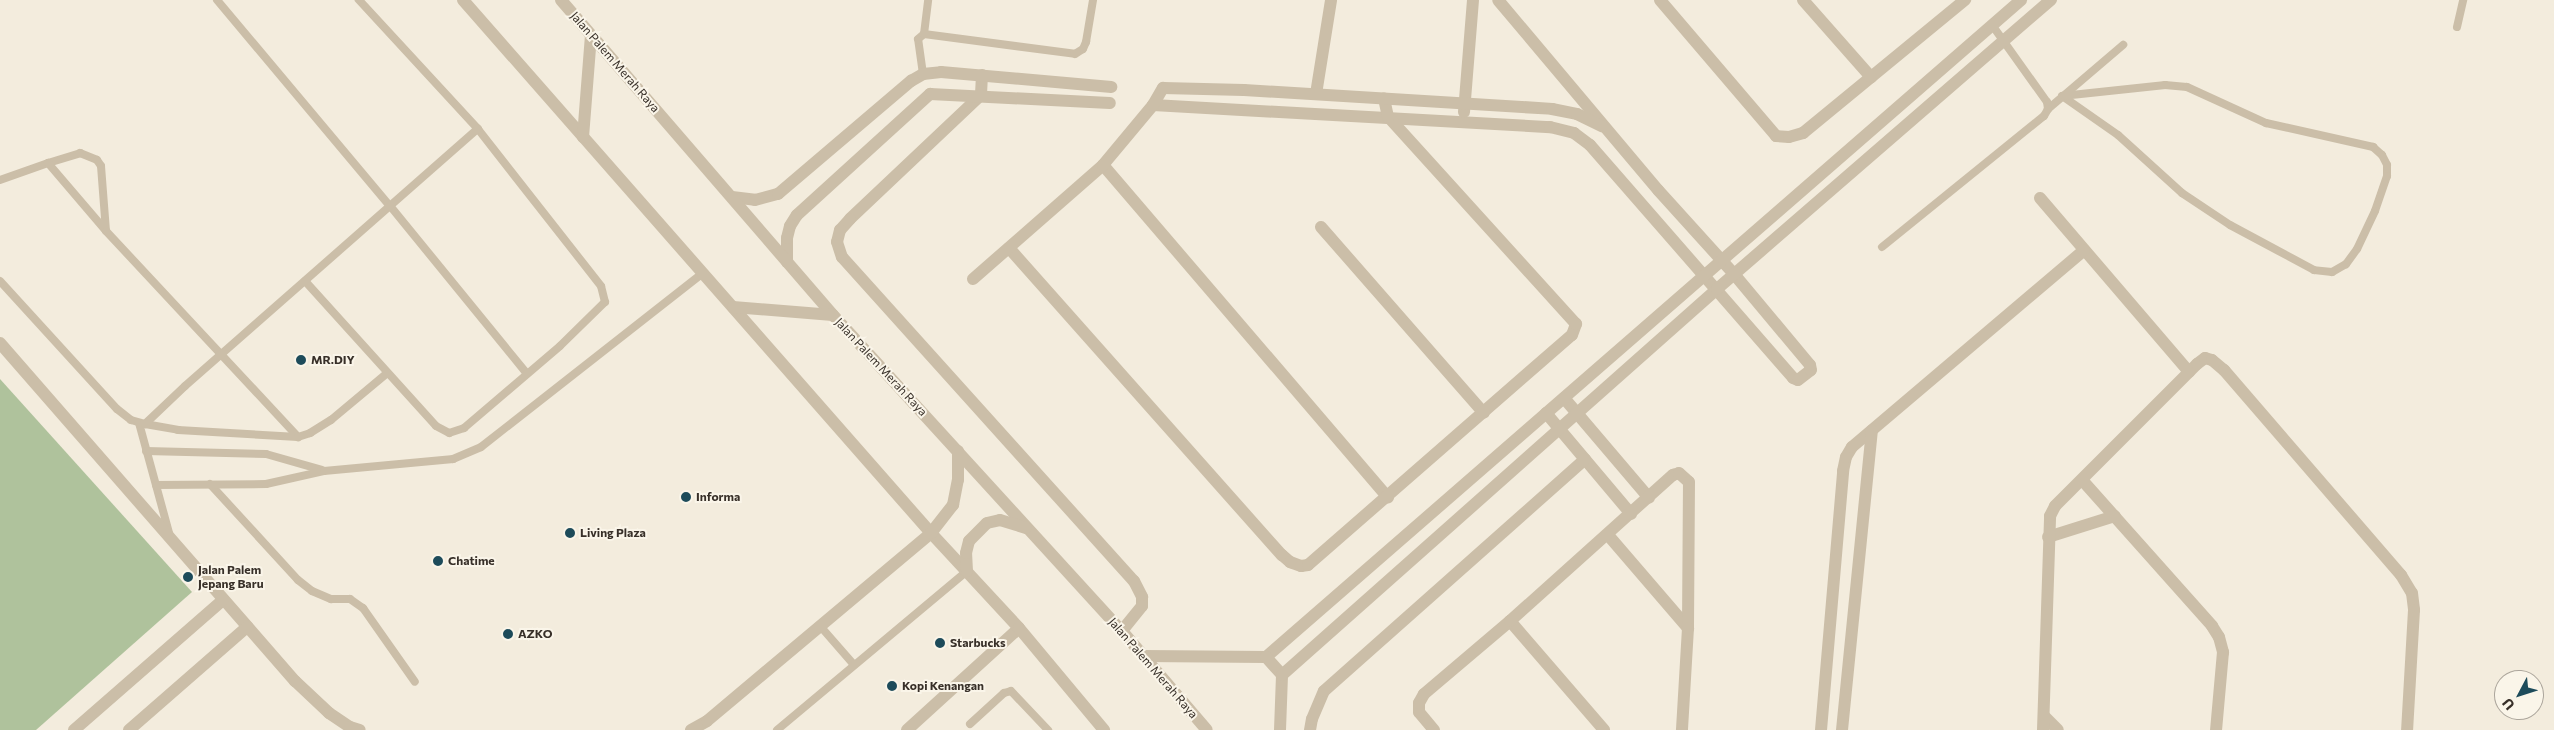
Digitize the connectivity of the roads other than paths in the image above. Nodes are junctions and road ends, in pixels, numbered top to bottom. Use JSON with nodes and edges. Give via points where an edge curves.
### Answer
{"nodes":[{"id":1,"x":217,"y":0,"type":"edge"},
{"id":2,"x":359,"y":0,"type":"edge"},
{"id":3,"x":463,"y":0,"type":"edge"},
{"id":4,"x":561,"y":0,"type":"edge"},
{"id":5,"x":928,"y":0,"type":"edge"},
{"id":6,"x":1093,"y":0,"type":"edge"},
{"id":7,"x":1331,"y":0,"type":"edge"},
{"id":8,"x":1473,"y":0,"type":"edge"},
{"id":9,"x":1498,"y":0,"type":"edge"},
{"id":10,"x":1660,"y":0,"type":"edge"},
{"id":11,"x":1803,"y":0,"type":"edge"},
{"id":12,"x":2021,"y":0,"type":"edge"},
{"id":13,"x":2051,"y":0,"type":"edge"},
{"id":14,"x":2463,"y":0,"type":"edge"},
{"id":15,"x":1957,"y":2,"type":"edge"},
{"id":16,"x":1992,"y":25,"type":"junction"},
{"id":17,"x":2457,"y":27,"type":"dead end"},
{"id":18,"x":924,"y":34,"type":"junction"},
{"id":19,"x":590,"y":35,"type":"junction"},
{"id":20,"x":2004,"y":40,"type":"junction"},
{"id":21,"x":2123,"y":45,"type":"dead end"},
{"id":22,"x":923,"y":74,"type":"junction"},
{"id":23,"x":982,"y":75,"type":"junction"},
{"id":24,"x":1870,"y":78,"type":"junction"},
{"id":25,"x":1111,"y":88,"type":"dead end"},
{"id":26,"x":1244,"y":90,"type":"junction"},
{"id":27,"x":1316,"y":94,"type":"junction"},
{"id":28,"x":981,"y":95,"type":"junction"},
{"id":29,"x":2062,"y":96,"type":"junction"},
{"id":30,"x":1384,"y":98,"type":"junction"},
{"id":31,"x":1110,"y":103,"type":"dead end"},
{"id":32,"x":1464,"y":104,"type":"junction"},
{"id":33,"x":1153,"y":105,"type":"junction"},
{"id":34,"x":2048,"y":108,"type":"junction"},
{"id":35,"x":1241,"y":109,"type":"junction"},
{"id":36,"x":1388,"y":117,"type":"junction"},
{"id":37,"x":1464,"y":122,"type":"junction"},
{"id":38,"x":1606,"y":128,"type":"junction"},
{"id":39,"x":478,"y":129,"type":"junction"},
{"id":40,"x":583,"y":137,"type":"junction"},
{"id":41,"x":48,"y":163,"type":"junction"},
{"id":42,"x":1103,"y":165,"type":"junction"},
{"id":43,"x":0,"y":180,"type":"edge"},
{"id":44,"x":1658,"y":190,"type":"junction"},
{"id":45,"x":732,"y":197,"type":"junction"},
{"id":46,"x":2040,"y":198,"type":"dead end"},
{"id":47,"x":1642,"y":204,"type":"junction"},
{"id":48,"x":391,"y":207,"type":"junction"},
{"id":49,"x":1321,"y":227,"type":"dead end"},
{"id":50,"x":106,"y":231,"type":"junction"},
{"id":51,"x":1882,"y":247,"type":"dead end"},
{"id":52,"x":1009,"y":248,"type":"junction"},
{"id":53,"x":2084,"y":250,"type":"junction"},
{"id":54,"x":1722,"y":261,"type":"junction"},
{"id":55,"x":787,"y":262,"type":"junction"},
{"id":56,"x":703,"y":273,"type":"junction"},
{"id":57,"x":1734,"y":274,"type":"junction"},
{"id":58,"x":1705,"y":276,"type":"junction"},
{"id":59,"x":973,"y":279,"type":"dead end"},
{"id":60,"x":0,"y":281,"type":"edge"},
{"id":61,"x":305,"y":282,"type":"junction"},
{"id":62,"x":1717,"y":289,"type":"junction"},
{"id":63,"x":732,"y":307,"type":"junction"},
{"id":64,"x":833,"y":315,"type":"junction"},
{"id":65,"x":0,"y":343,"type":"edge"},
{"id":66,"x":221,"y":354,"type":"junction"},
{"id":67,"x":2189,"y":372,"type":"junction"},
{"id":68,"x":386,"y":374,"type":"junction"},
{"id":69,"x":527,"y":374,"type":"junction"},
{"id":70,"x":1564,"y":398,"type":"junction"},
{"id":71,"x":1484,"y":413,"type":"junction"},
{"id":72,"x":1546,"y":413,"type":"junction"},
{"id":73,"x":1578,"y":413,"type":"junction"},
{"id":74,"x":142,"y":424,"type":"junction"},
{"id":75,"x":1560,"y":429,"type":"junction"},
{"id":76,"x":1872,"y":430,"type":"junction"},
{"id":77,"x":298,"y":437,"type":"junction"},
{"id":78,"x":146,"y":451,"type":"junction"},
{"id":79,"x":958,"y":451,"type":"junction"},
{"id":80,"x":1585,"y":459,"type":"junction"},
{"id":81,"x":324,"y":471,"type":"junction"},
{"id":82,"x":2083,"y":481,"type":"junction"},
{"id":83,"x":210,"y":484,"type":"junction"},
{"id":84,"x":156,"y":485,"type":"junction"},
{"id":85,"x":1388,"y":497,"type":"junction"},
{"id":86,"x":1649,"y":498,"type":"junction"},
{"id":87,"x":1441,"y":507,"type":"junction"},
{"id":88,"x":1631,"y":514,"type":"junction"},
{"id":89,"x":2114,"y":516,"type":"junction"},
{"id":90,"x":1454,"y":522,"type":"junction"},
{"id":91,"x":1027,"y":529,"type":"junction"},
{"id":92,"x":931,"y":534,"type":"junction"},
{"id":93,"x":1608,"y":535,"type":"junction"},
{"id":94,"x":2048,"y":537,"type":"junction"},
{"id":95,"x":171,"y":540,"type":"junction"},
{"id":96,"x":967,"y":572,"type":"junction"},
{"id":97,"x":1359,"y":578,"type":"junction"},
{"id":98,"x":1373,"y":593,"type":"junction"},
{"id":99,"x":223,"y":600,"type":"junction"},
{"id":100,"x":1510,"y":621,"type":"junction"},
{"id":101,"x":247,"y":627,"type":"junction"},
{"id":102,"x":821,"y":627,"type":"junction"},
{"id":103,"x":1018,"y":628,"type":"junction"},
{"id":104,"x":1688,"y":628,"type":"junction"},
{"id":105,"x":1122,"y":631,"type":"junction"},
{"id":106,"x":1143,"y":656,"type":"junction"},
{"id":107,"x":1266,"y":657,"type":"junction"},
{"id":108,"x":854,"y":665,"type":"junction"},
{"id":109,"x":1282,"y":675,"type":"junction"},
{"id":110,"x":415,"y":682,"type":"dead end"},
{"id":111,"x":2044,"y":716,"type":"junction"},
{"id":112,"x":970,"y":724,"type":"dead end"},
{"id":113,"x":74,"y":730,"type":"edge"},
{"id":114,"x":129,"y":730,"type":"edge"},
{"id":115,"x":360,"y":730,"type":"edge"},
{"id":116,"x":691,"y":730,"type":"edge"},
{"id":117,"x":777,"y":730,"type":"edge"},
{"id":118,"x":907,"y":730,"type":"edge"},
{"id":119,"x":1048,"y":730,"type":"edge"},
{"id":120,"x":1104,"y":730,"type":"edge"},
{"id":121,"x":1207,"y":730,"type":"edge"},
{"id":122,"x":1280,"y":730,"type":"edge"},
{"id":123,"x":1310,"y":730,"type":"edge"},
{"id":124,"x":1434,"y":730,"type":"edge"},
{"id":125,"x":1604,"y":730,"type":"edge"},
{"id":126,"x":1682,"y":730,"type":"edge"},
{"id":127,"x":1821,"y":730,"type":"edge"},
{"id":128,"x":1842,"y":730,"type":"edge"},
{"id":129,"x":2043,"y":730,"type":"edge"},
{"id":130,"x":2058,"y":730,"type":"edge"},
{"id":131,"x":2216,"y":730,"type":"edge"},
{"id":132,"x":2407,"y":730,"type":"edge"}],
"edges":[{"from":1,"to":48,"type":"lane"},
{"from":2,"to":39,"type":"lane"},
{"from":3,"to":40,"type":"street"},
{"from":4,"to":19,"type":"street","name":"Jalan Palem Merah Raya"},
{"from":5,"to":18,"type":"lane"},
{"from":6,"to":18,"type":"lane","via":[[1086,42],[1075,54]]},
{"from":7,"to":27,"type":"street"},
{"from":8,"to":32,"type":"street"},
{"from":9,"to":38,"type":"street"},
{"from":10,"to":24,"type":"street","via":[[1776,136],[1802,133]]},
{"from":11,"to":24,"type":"street"},
{"from":12,"to":16,"type":"street"},
{"from":13,"to":20,"type":"street"},
{"from":14,"to":17,"type":"lane"},
{"from":15,"to":24,"type":"street"},
{"from":16,"to":20,"type":"lane"},
{"from":16,"to":54,"type":"street"},
{"from":18,"to":22,"type":"lane","via":[[918,40]]},
{"from":19,"to":40,"type":"street"},
{"from":19,"to":45,"type":"street","name":"Jalan Palem Merah Raya"},
{"from":20,"to":34,"type":"lane"},
{"from":20,"to":57,"type":"street"},
{"from":21,"to":29,"type":"lane"},
{"from":22,"to":23,"type":"street"},
{"from":22,"to":45,"type":"street","via":[[911,80],[778,194],[755,200]]},
{"from":23,"to":25,"type":"street"},
{"from":23,"to":28,"type":"street"},
{"from":26,"to":27,"type":"street"},
{"from":26,"to":33,"type":"street","via":[[1163,88]]},
{"from":26,"to":35,"type":"street"},
{"from":27,"to":30,"type":"street"},
{"from":28,"to":31,"type":"street"},
{"from":28,"to":55,"type":"street","via":[[930,94],[917,105],[797,215],[786,238]]},
{"from":28,"to":105,"type":"street","via":[[850,219],[840,230],[837,242],[842,257],[1134,581],[1142,596],[1142,606]]},
{"from":29,"to":29,"type":"lane","via":[[2118,135],[2182,193],[2230,225],[2314,270],[2332,272],[2346,264],[2357,250],[2387,176],[2387,165],[2373,147],[2266,123],[2187,87],[2165,85]]},
{"from":29,"to":34,"type":"lane"},
{"from":30,"to":32,"type":"street"},
{"from":30,"to":36,"type":"street"},
{"from":32,"to":37,"type":"street"},
{"from":32,"to":38,"type":"street","via":[[1552,109],[1577,114]]},
{"from":33,"to":35,"type":"street"},
{"from":33,"to":42,"type":"street"},
{"from":34,"to":51,"type":"lane","via":[[2044,116]]},
{"from":35,"to":36,"type":"street"},
{"from":36,"to":37,"type":"street"},
{"from":36,"to":71,"type":"street","via":[[1576,324],[1572,335]]},
{"from":37,"to":47,"type":"street","via":[[1550,126],[1574,133],[1590,144]]},
{"from":38,"to":44,"type":"street"},
{"from":39,"to":48,"type":"lane"},
{"from":39,"to":69,"type":"lane","via":[[605,294],[605,302],[599,311]]},
{"from":40,"to":56,"type":"street"},
{"from":41,"to":43,"type":"lane"},
{"from":41,"to":50,"type":"lane"},
{"from":41,"to":50,"type":"lane","via":[[80,153],[97,160],[101,166]]},
{"from":42,"to":52,"type":"street"},
{"from":42,"to":85,"type":"street"},
{"from":44,"to":47,"type":"street"},
{"from":44,"to":54,"type":"street"},
{"from":45,"to":55,"type":"street","name":"Jalan Palem Merah Raya"},
{"from":46,"to":53,"type":"street"},
{"from":47,"to":58,"type":"street"},
{"from":48,"to":61,"type":"lane"},
{"from":48,"to":69,"type":"lane"},
{"from":49,"to":71,"type":"street"},
{"from":50,"to":66,"type":"lane"},
{"from":52,"to":59,"type":"street"},
{"from":52,"to":85,"type":"street","via":[[1290,562],[1308,565]]},
{"from":53,"to":67,"type":"street"},
{"from":53,"to":76,"type":"street"},
{"from":54,"to":57,"type":"street"},
{"from":54,"to":58,"type":"street"},
{"from":55,"to":64,"type":"street","name":"Jalan Palem Merah Raya"},
{"from":56,"to":63,"type":"street"},
{"from":56,"to":81,"type":"lane","via":[[481,447],[453,459]]},
{"from":57,"to":62,"type":"street"},
{"from":57,"to":62,"type":"street","via":[[1811,370],[1798,380],[1792,378]]},
{"from":58,"to":62,"type":"street"},
{"from":58,"to":70,"type":"street"},
{"from":60,"to":74,"type":"lane","via":[[117,409]]},
{"from":61,"to":66,"type":"lane"},
{"from":61,"to":68,"type":"lane"},
{"from":62,"to":73,"type":"street"},
{"from":63,"to":64,"type":"street"},
{"from":63,"to":92,"type":"street"},
{"from":64,"to":79,"type":"street","name":"Jalan Palem Merah Raya"},
{"from":65,"to":95,"type":"street"},
{"from":66,"to":74,"type":"lane"},
{"from":66,"to":77,"type":"lane"},
{"from":67,"to":82,"type":"street"},
{"from":67,"to":132,"type":"street","via":[[2204,358],[2224,370],[2401,575],[2412,593],[2414,610]]},
{"from":68,"to":69,"type":"lane","via":[[436,426],[449,433],[464,428]]},
{"from":68,"to":77,"type":"lane","via":[[331,420]]},
{"from":70,"to":72,"type":"street"},
{"from":70,"to":73,"type":"street"},
{"from":71,"to":85,"type":"street"},
{"from":72,"to":75,"type":"street"},
{"from":72,"to":87,"type":"street"},
{"from":73,"to":75,"type":"street"},
{"from":73,"to":86,"type":"street"},
{"from":74,"to":77,"type":"lane","via":[[178,430]]},
{"from":74,"to":78,"type":"lane"},
{"from":75,"to":80,"type":"street"},
{"from":75,"to":90,"type":"street"},
{"from":76,"to":127,"type":"street","via":[[1852,447],[1843,471]]},
{"from":76,"to":128,"type":"street"},
{"from":78,"to":81,"type":"lane","via":[[266,454]]},
{"from":78,"to":84,"type":"lane"},
{"from":79,"to":91,"type":"street","name":"Jalan Palem Merah Raya"},
{"from":79,"to":92,"type":"street","via":[[958,480],[952,505]]},
{"from":80,"to":88,"type":"street"},
{"from":80,"to":123,"type":"street","via":[[1324,692]]},
{"from":81,"to":83,"type":"lane","via":[[266,484]]},
{"from":82,"to":89,"type":"street"},
{"from":82,"to":94,"type":"street","via":[[2055,506],[2050,516]]},
{"from":83,"to":84,"type":"lane"},
{"from":83,"to":110,"type":"lane","via":[[298,580],[319,594],[332,599],[350,599],[363,608]]},
{"from":84,"to":95,"type":"lane"},
{"from":86,"to":88,"type":"street"},
{"from":86,"to":104,"type":"street","via":[[1673,474],[1684,475],[1689,482]]},
{"from":87,"to":90,"type":"street"},
{"from":87,"to":97,"type":"street"},
{"from":88,"to":93,"type":"street"},
{"from":89,"to":94,"type":"street"},
{"from":89,"to":131,"type":"street","via":[[2219,637],[2223,652]]},
{"from":90,"to":98,"type":"street"},
{"from":91,"to":96,"type":"street","via":[[1000,520],[987,523],[969,541]]},
{"from":91,"to":105,"type":"street","name":"Jalan Palem Merah Raya"},
{"from":92,"to":96,"type":"street"},
{"from":92,"to":102,"type":"street"},
{"from":93,"to":100,"type":"street"},
{"from":93,"to":104,"type":"street"},
{"from":94,"to":111,"type":"street"},
{"from":95,"to":99,"type":"street"},
{"from":96,"to":103,"type":"street"},
{"from":96,"to":108,"type":"lane"},
{"from":97,"to":98,"type":"street"},
{"from":97,"to":107,"type":"street"},
{"from":98,"to":109,"type":"street"},
{"from":99,"to":101,"type":"street"},
{"from":99,"to":113,"type":"street"},
{"from":100,"to":124,"type":"street","via":[[1424,694],[1419,712]]},
{"from":100,"to":125,"type":"street"},
{"from":101,"to":114,"type":"street"},
{"from":101,"to":115,"type":"street","via":[[295,681],[329,713]]},
{"from":102,"to":108,"type":"lane"},
{"from":102,"to":116,"type":"street","via":[[707,722]]},
{"from":103,"to":118,"type":"street"},
{"from":103,"to":120,"type":"street"},
{"from":104,"to":126,"type":"street"},
{"from":105,"to":106,"type":"street","name":"Jalan Palem Merah Raya"},
{"from":106,"to":107,"type":"street"},
{"from":106,"to":121,"type":"street","name":"Jalan Palem Merah Raya"},
{"from":107,"to":109,"type":"street"},
{"from":108,"to":117,"type":"lane"},
{"from":109,"to":122,"type":"street"},
{"from":111,"to":129,"type":"street"},
{"from":111,"to":130,"type":"street"},
{"from":112,"to":119,"type":"lane","via":[[1004,693],[1011,691]]}]}
